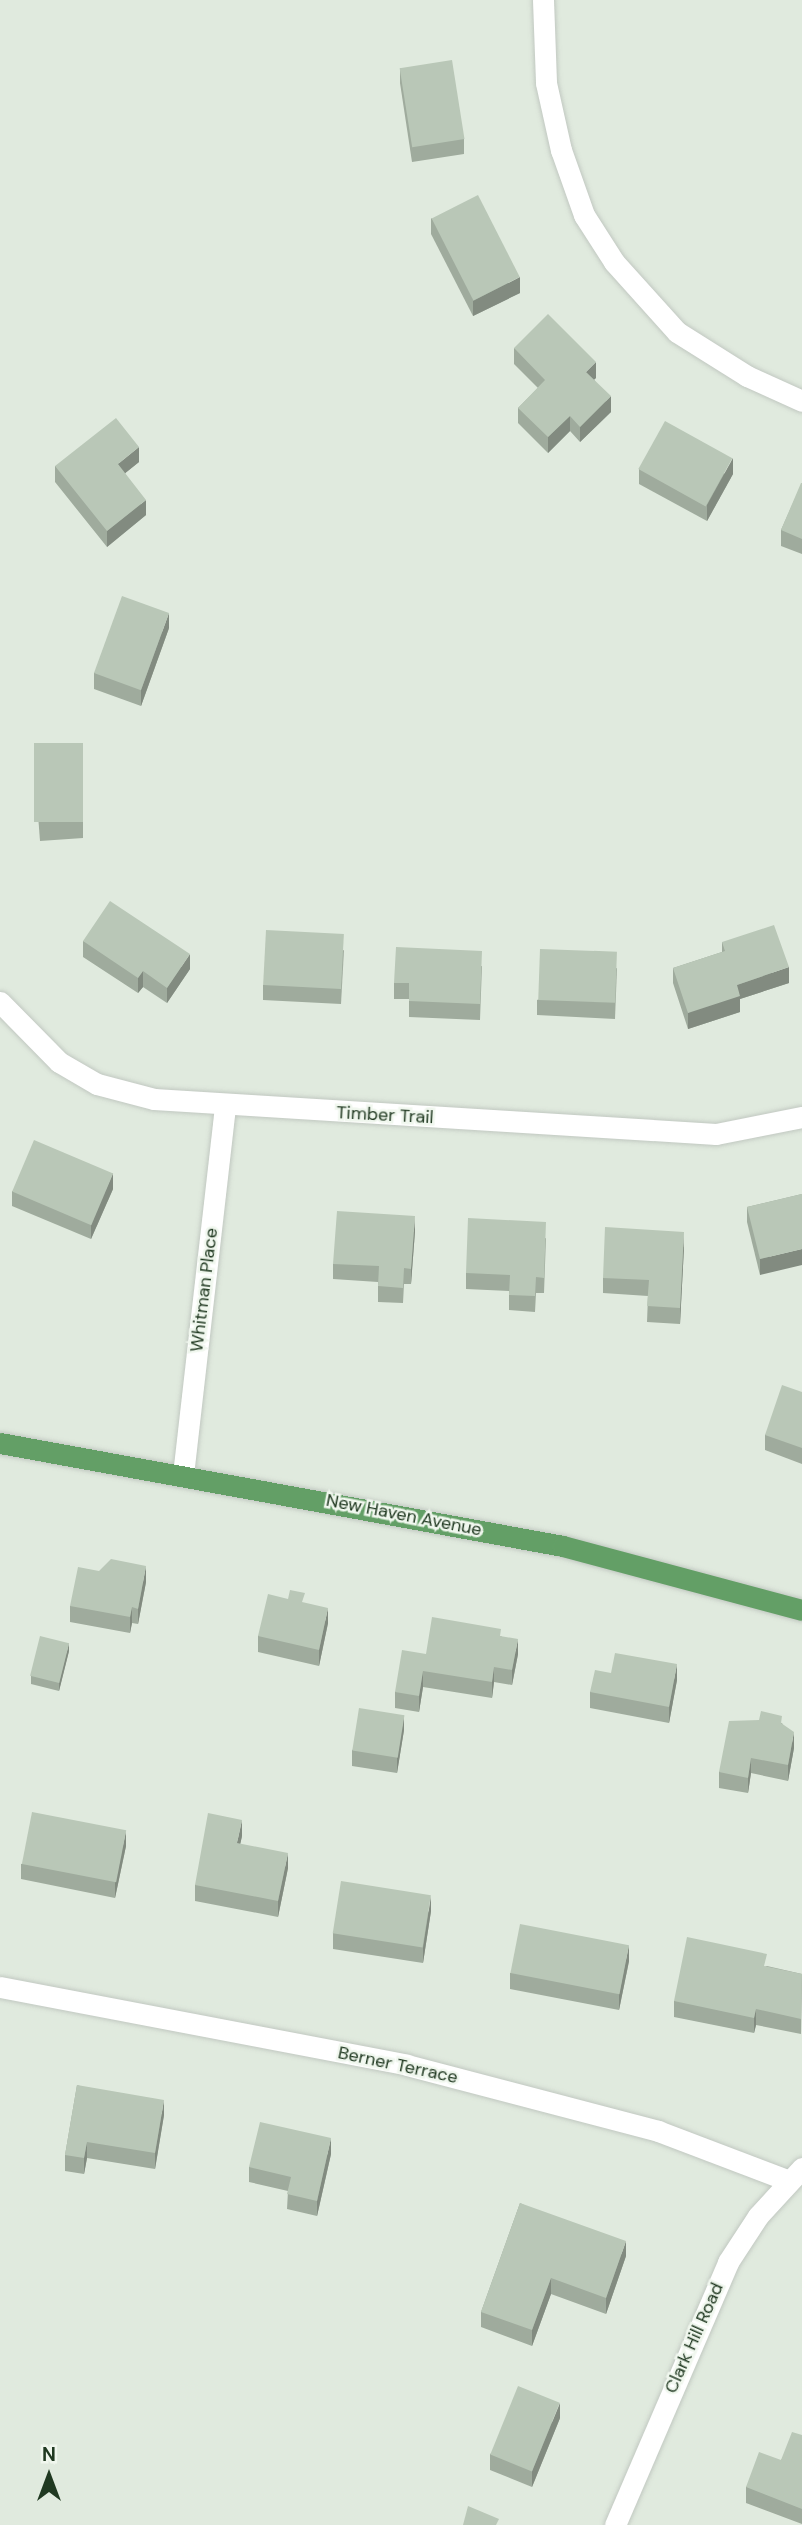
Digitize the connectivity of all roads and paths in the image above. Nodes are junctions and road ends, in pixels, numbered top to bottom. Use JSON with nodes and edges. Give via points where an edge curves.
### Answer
{"nodes":[{"id":1,"x":542,"y":0,"type":"edge"},
{"id":2,"x":802,"y":401,"type":"edge"},
{"id":3,"x":0,"y":1002,"type":"edge"},
{"id":4,"x":225,"y":1106,"type":"junction"},
{"id":5,"x":802,"y":1118,"type":"edge"},
{"id":6,"x":0,"y":1443,"type":"edge"},
{"id":7,"x":183,"y":1475,"type":"junction"},
{"id":8,"x":802,"y":1610,"type":"edge"},
{"id":9,"x":0,"y":1987,"type":"edge"},
{"id":10,"x":794,"y":2174,"type":"edge"},
{"id":11,"x":615,"y":2525,"type":"edge"}],
"edges":[{"from":1,"to":2,"type":"street","via":[[546,83],[561,150],[584,215],[614,262],[677,332],[747,376]]},
{"from":3,"to":4,"type":"street","name":"Timber Trail","via":[[59,1062],[97,1084],[154,1099]]},
{"from":4,"to":5,"type":"street","name":"Timber Trail","via":[[716,1134]]},
{"from":4,"to":7,"type":"street","name":"Whitman Place"},
{"from":6,"to":7,"type":"main road","name":"New Haven Avenue"},
{"from":7,"to":8,"type":"main road","name":"New Haven Avenue","via":[[563,1546]]},
{"from":9,"to":10,"type":"street","name":"Berner Terrace","via":[[447,2075],[646,2127]]},
{"from":10,"to":11,"type":"street","name":"Clark Hill Road","via":[[728,2262]]}]}
